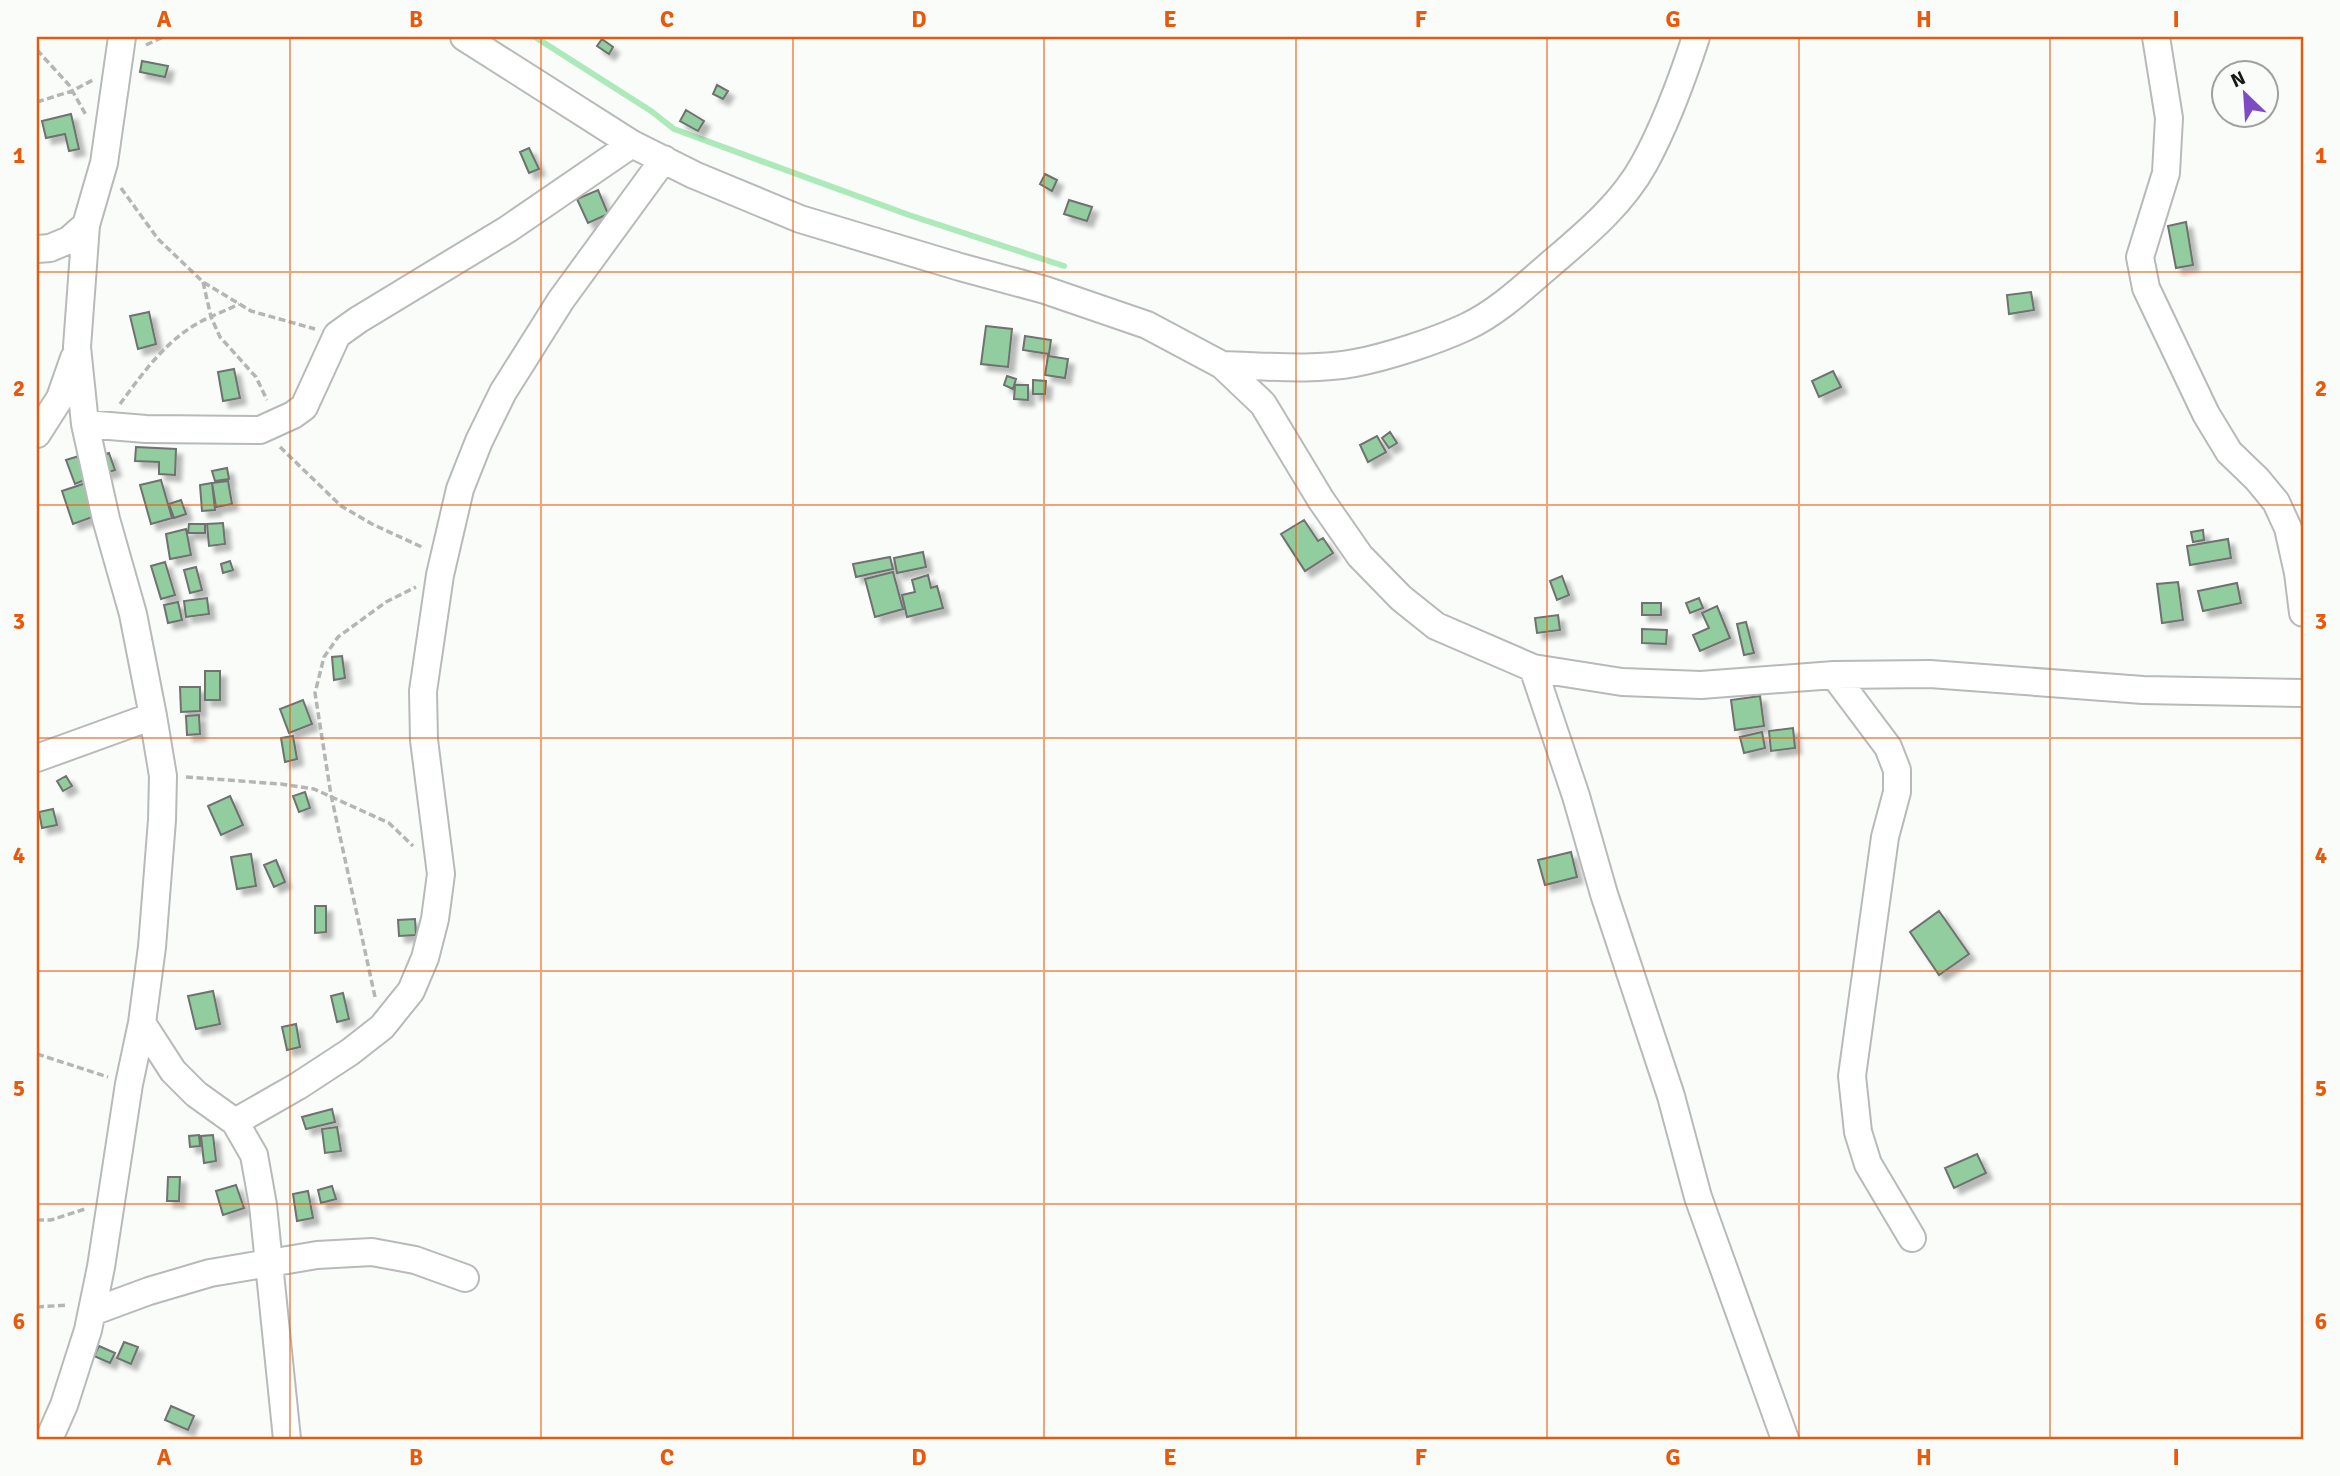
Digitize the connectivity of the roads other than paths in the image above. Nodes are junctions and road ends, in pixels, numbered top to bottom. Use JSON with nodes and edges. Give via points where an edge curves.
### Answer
{"nodes":[{"id":1,"x":122,"y":37,"type":"edge"},
{"id":2,"x":464,"y":37,"type":"edge"},
{"id":3,"x":1696,"y":37,"type":"edge"},
{"id":4,"x":2156,"y":37,"type":"edge"},
{"id":5,"x":632,"y":144,"type":"junction"},
{"id":6,"x":664,"y":159,"type":"junction"},
{"id":7,"x":86,"y":225,"type":"junction"},
{"id":8,"x":37,"y":249,"type":"edge"},
{"id":9,"x":77,"y":347,"type":"junction"},
{"id":10,"x":1222,"y":365,"type":"junction"},
{"id":11,"x":94,"y":425,"type":"junction"},
{"id":12,"x":37,"y":435,"type":"edge"},
{"id":13,"x":2303,"y":613,"type":"edge"},
{"id":14,"x":1533,"y":668,"type":"junction"},
{"id":15,"x":1834,"y":674,"type":"junction"},
{"id":16,"x":2303,"y":693,"type":"edge"},
{"id":17,"x":153,"y":716,"type":"junction"},
{"id":18,"x":37,"y":758,"type":"edge"},
{"id":19,"x":142,"y":1023,"type":"junction"},
{"id":20,"x":235,"y":1122,"type":"junction"},
{"id":21,"x":1912,"y":1238,"type":"dead end"},
{"id":22,"x":270,"y":1264,"type":"junction"},
{"id":23,"x":465,"y":1278,"type":"dead end"},
{"id":24,"x":93,"y":1307,"type":"junction"},
{"id":25,"x":49,"y":1439,"type":"edge"},
{"id":26,"x":287,"y":1439,"type":"edge"},
{"id":27,"x":1785,"y":1439,"type":"edge"}],
"edges":[{"from":1,"to":7,"type":"street","via":[[105,156]]},
{"from":2,"to":5,"type":"street"},
{"from":3,"to":10,"type":"street","via":[[1643,166],[1616,203],[1511,299],[1466,327],[1354,363]]},
{"from":4,"to":13,"type":"street","via":[[2169,118],[2166,173],[2140,257],[2146,288],[2206,414],[2230,452],[2276,502],[2288,528]]},
{"from":5,"to":6,"type":"street"},
{"from":5,"to":11,"type":"street","via":[[508,229],[337,335],[304,407],[269,426],[198,430]]},
{"from":6,"to":10,"type":"street","via":[[800,219],[1045,290],[1147,326]]},
{"from":6,"to":20,"type":"street","via":[[561,300],[503,392],[460,489],[442,566],[423,691],[424,740],[441,874],[435,919],[411,991],[382,1027],[350,1052]]},
{"from":7,"to":8,"type":"street","via":[[69,240]]},
{"from":7,"to":9,"type":"street"},
{"from":9,"to":11,"type":"street"},
{"from":9,"to":12,"type":"street","via":[[60,398]]},
{"from":10,"to":14,"type":"street","via":[[1263,404],[1360,556],[1401,598],[1436,626]]},
{"from":11,"to":17,"type":"street","via":[[106,519],[133,614]]},
{"from":14,"to":15,"type":"street","via":[[1622,682],[1701,685]]},
{"from":14,"to":27,"type":"street","via":[[1671,1096],[1698,1197]]},
{"from":15,"to":16,"type":"street","via":[[1930,674],[2143,690]]},
{"from":15,"to":21,"type":"street","via":[[1888,747],[1897,770],[1852,1076],[1858,1132],[1868,1164]]},
{"from":17,"to":18,"type":"street"},
{"from":17,"to":19,"type":"street","via":[[163,776],[159,876]]},
{"from":19,"to":20,"type":"street","via":[[173,1071]]},
{"from":19,"to":24,"type":"street"},
{"from":20,"to":22,"type":"street","via":[[254,1155]]},
{"from":22,"to":23,"type":"street","via":[[372,1252],[415,1260]]},
{"from":22,"to":24,"type":"street","via":[[210,1273]]},
{"from":22,"to":26,"type":"street"},
{"from":24,"to":25,"type":"street"}]}
